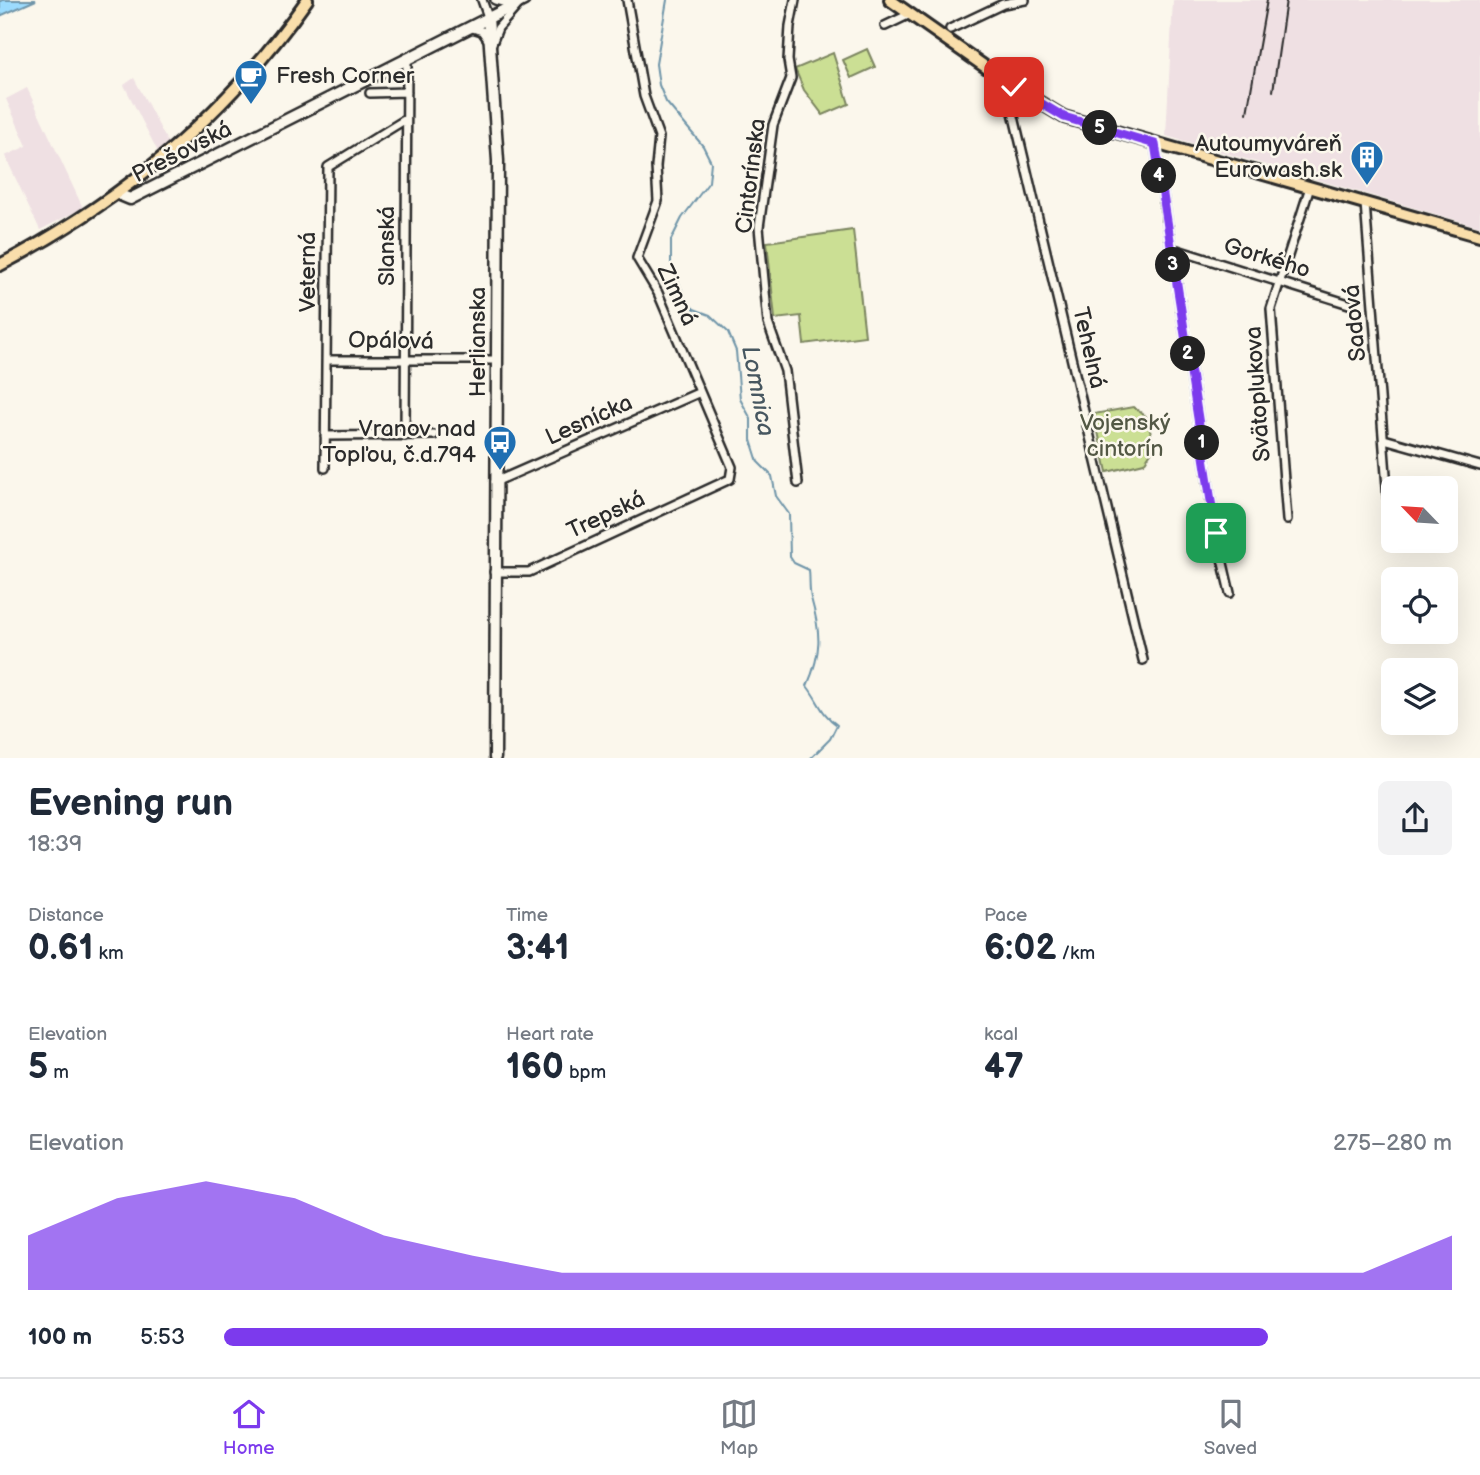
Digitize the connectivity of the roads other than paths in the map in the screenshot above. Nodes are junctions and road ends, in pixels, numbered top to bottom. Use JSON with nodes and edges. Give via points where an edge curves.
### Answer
{"nodes":[{"id":1,"x":307,"y":0,"type":"edge"},
{"id":2,"x":482,"y":0,"type":"edge"},
{"id":3,"x":495,"y":0,"type":"edge"},
{"id":4,"x":626,"y":0,"type":"edge"},
{"id":5,"x":796,"y":0,"type":"edge"},
{"id":6,"x":890,"y":0,"type":"edge"},
{"id":7,"x":1025,"y":0,"type":"edge"},
{"id":8,"x":520,"y":2,"type":"edge"},
{"id":9,"x":910,"y":14,"type":"junction"},
{"id":10,"x":488,"y":17,"type":"junction"},
{"id":11,"x":885,"y":26,"type":"dead end"},
{"id":12,"x":468,"y":27,"type":"junction"},
{"id":13,"x":950,"y":29,"type":"dead end"},
{"id":14,"x":489,"y":46,"type":"junction"},
{"id":15,"x":407,"y":57,"type":"junction"},
{"id":16,"x":1014,"y":87,"type":"junction"},
{"id":17,"x":407,"y":92,"type":"junction"},
{"id":18,"x":370,"y":93,"type":"dead end"},
{"id":19,"x":406,"y":119,"type":"junction"},
{"id":20,"x":1155,"y":144,"type":"junction"},
{"id":21,"x":1310,"y":187,"type":"junction"},
{"id":22,"x":118,"y":194,"type":"junction"},
{"id":23,"x":1365,"y":203,"type":"junction"},
{"id":24,"x":1480,"y":236,"type":"edge"},
{"id":25,"x":1171,"y":248,"type":"junction"},
{"id":26,"x":0,"y":265,"type":"edge"},
{"id":27,"x":1281,"y":281,"type":"junction"},
{"id":28,"x":1352,"y":305,"type":"dead end"},
{"id":29,"x":327,"y":360,"type":"junction"},
{"id":30,"x":497,"y":360,"type":"junction"},
{"id":31,"x":405,"y":362,"type":"junction"},
{"id":32,"x":698,"y":393,"type":"junction"},
{"id":33,"x":434,"y":435,"type":"dead end"},
{"id":34,"x":325,"y":436,"type":"junction"},
{"id":35,"x":405,"y":436,"type":"junction"},
{"id":36,"x":1384,"y":439,"type":"junction"},
{"id":37,"x":1480,"y":466,"type":"edge"},
{"id":38,"x":325,"y":468,"type":"dead end"},
{"id":39,"x":1386,"y":476,"type":"edge"},
{"id":40,"x":730,"y":479,"type":"joint"},
{"id":41,"x":495,"y":482,"type":"junction"},
{"id":42,"x":798,"y":483,"type":"dead end"},
{"id":43,"x":1287,"y":520,"type":"dead end"},
{"id":44,"x":494,"y":572,"type":"junction"},
{"id":45,"x":1230,"y":593,"type":"dead end"},
{"id":46,"x":1143,"y":660,"type":"dead end"},
{"id":47,"x":495,"y":758,"type":"edge"}],
"edges":[{"from":1,"to":22,"type":"main road","via":[[253,70],[205,120]]},
{"from":2,"to":10,"type":"street","name":"Herlianska"},
{"from":3,"to":8,"type":"street"},
{"from":4,"to":32,"type":"street","name":"Zimná","via":[[644,96],[659,137],[658,201],[637,258],[658,293]]},
{"from":5,"to":42,"type":"street","name":"Cintorínska","via":[[790,26],[791,78],[773,125],[759,227],[768,323],[785,371]]},
{"from":6,"to":9,"type":"main road"},
{"from":7,"to":13,"type":"street","via":[[1003,4]]},
{"from":8,"to":10,"type":"main road","name":"Prešovská"},
{"from":8,"to":14,"type":"street"},
{"from":9,"to":11,"type":"street"},
{"from":9,"to":16,"type":"main road"},
{"from":10,"to":12,"type":"main road","name":"Prešovská"},
{"from":10,"to":14,"type":"main road","name":"Herlianska"},
{"from":12,"to":14,"type":"street","via":[[482,31]]},
{"from":12,"to":15,"type":"main road","name":"Prešovská"},
{"from":14,"to":30,"type":"main road","name":"Herlianska","via":[[498,161]]},
{"from":15,"to":17,"type":"street","name":"Slanská"},
{"from":15,"to":22,"type":"main road","name":"Prešovská","via":[[130,199]]},
{"from":16,"to":20,"type":"main road","via":[[1064,117]]},
{"from":16,"to":46,"type":"street","name":"Tehelná","via":[[1010,104]]},
{"from":17,"to":18,"type":"street"},
{"from":17,"to":19,"type":"street","name":"Slanská"},
{"from":19,"to":29,"type":"street","name":"Veterná","via":[[328,167]]},
{"from":19,"to":31,"type":"street","name":"Slanská"},
{"from":20,"to":21,"type":"main road"},
{"from":20,"to":25,"type":"street"},
{"from":21,"to":23,"type":"main road"},
{"from":21,"to":27,"type":"street","name":"Svätoplukova"},
{"from":22,"to":26,"type":"main road"},
{"from":23,"to":24,"type":"main road"},
{"from":23,"to":36,"type":"street","name":"Sadová"},
{"from":25,"to":27,"type":"street","name":"Gorkého"},
{"from":25,"to":45,"type":"street","via":[[1216,533]]},
{"from":27,"to":28,"type":"street","name":"Gorkého"},
{"from":27,"to":43,"type":"street","name":"Svätoplukova","via":[[1271,309]]},
{"from":29,"to":31,"type":"street","name":"Opálová"},
{"from":29,"to":34,"type":"street","name":"Veterná"},
{"from":30,"to":31,"type":"street","name":"Opálová"},
{"from":30,"to":41,"type":"main road","name":"Herlianska"},
{"from":31,"to":35,"type":"street","name":"Slanská"},
{"from":32,"to":40,"type":"street","name":"Zimná","via":[[732,467]]},
{"from":32,"to":41,"type":"street","name":"Lesnícka"},
{"from":33,"to":35,"type":"street"},
{"from":34,"to":35,"type":"street"},
{"from":34,"to":38,"type":"street","name":"Veterná"},
{"from":36,"to":37,"type":"street"},
{"from":36,"to":39,"type":"street","name":"Sadová"},
{"from":40,"to":44,"type":"street","name":"Trepská","via":[[530,572]]},
{"from":41,"to":44,"type":"main road","name":"Herlianska"},
{"from":44,"to":47,"type":"main road","name":"Herlianska"}]}
